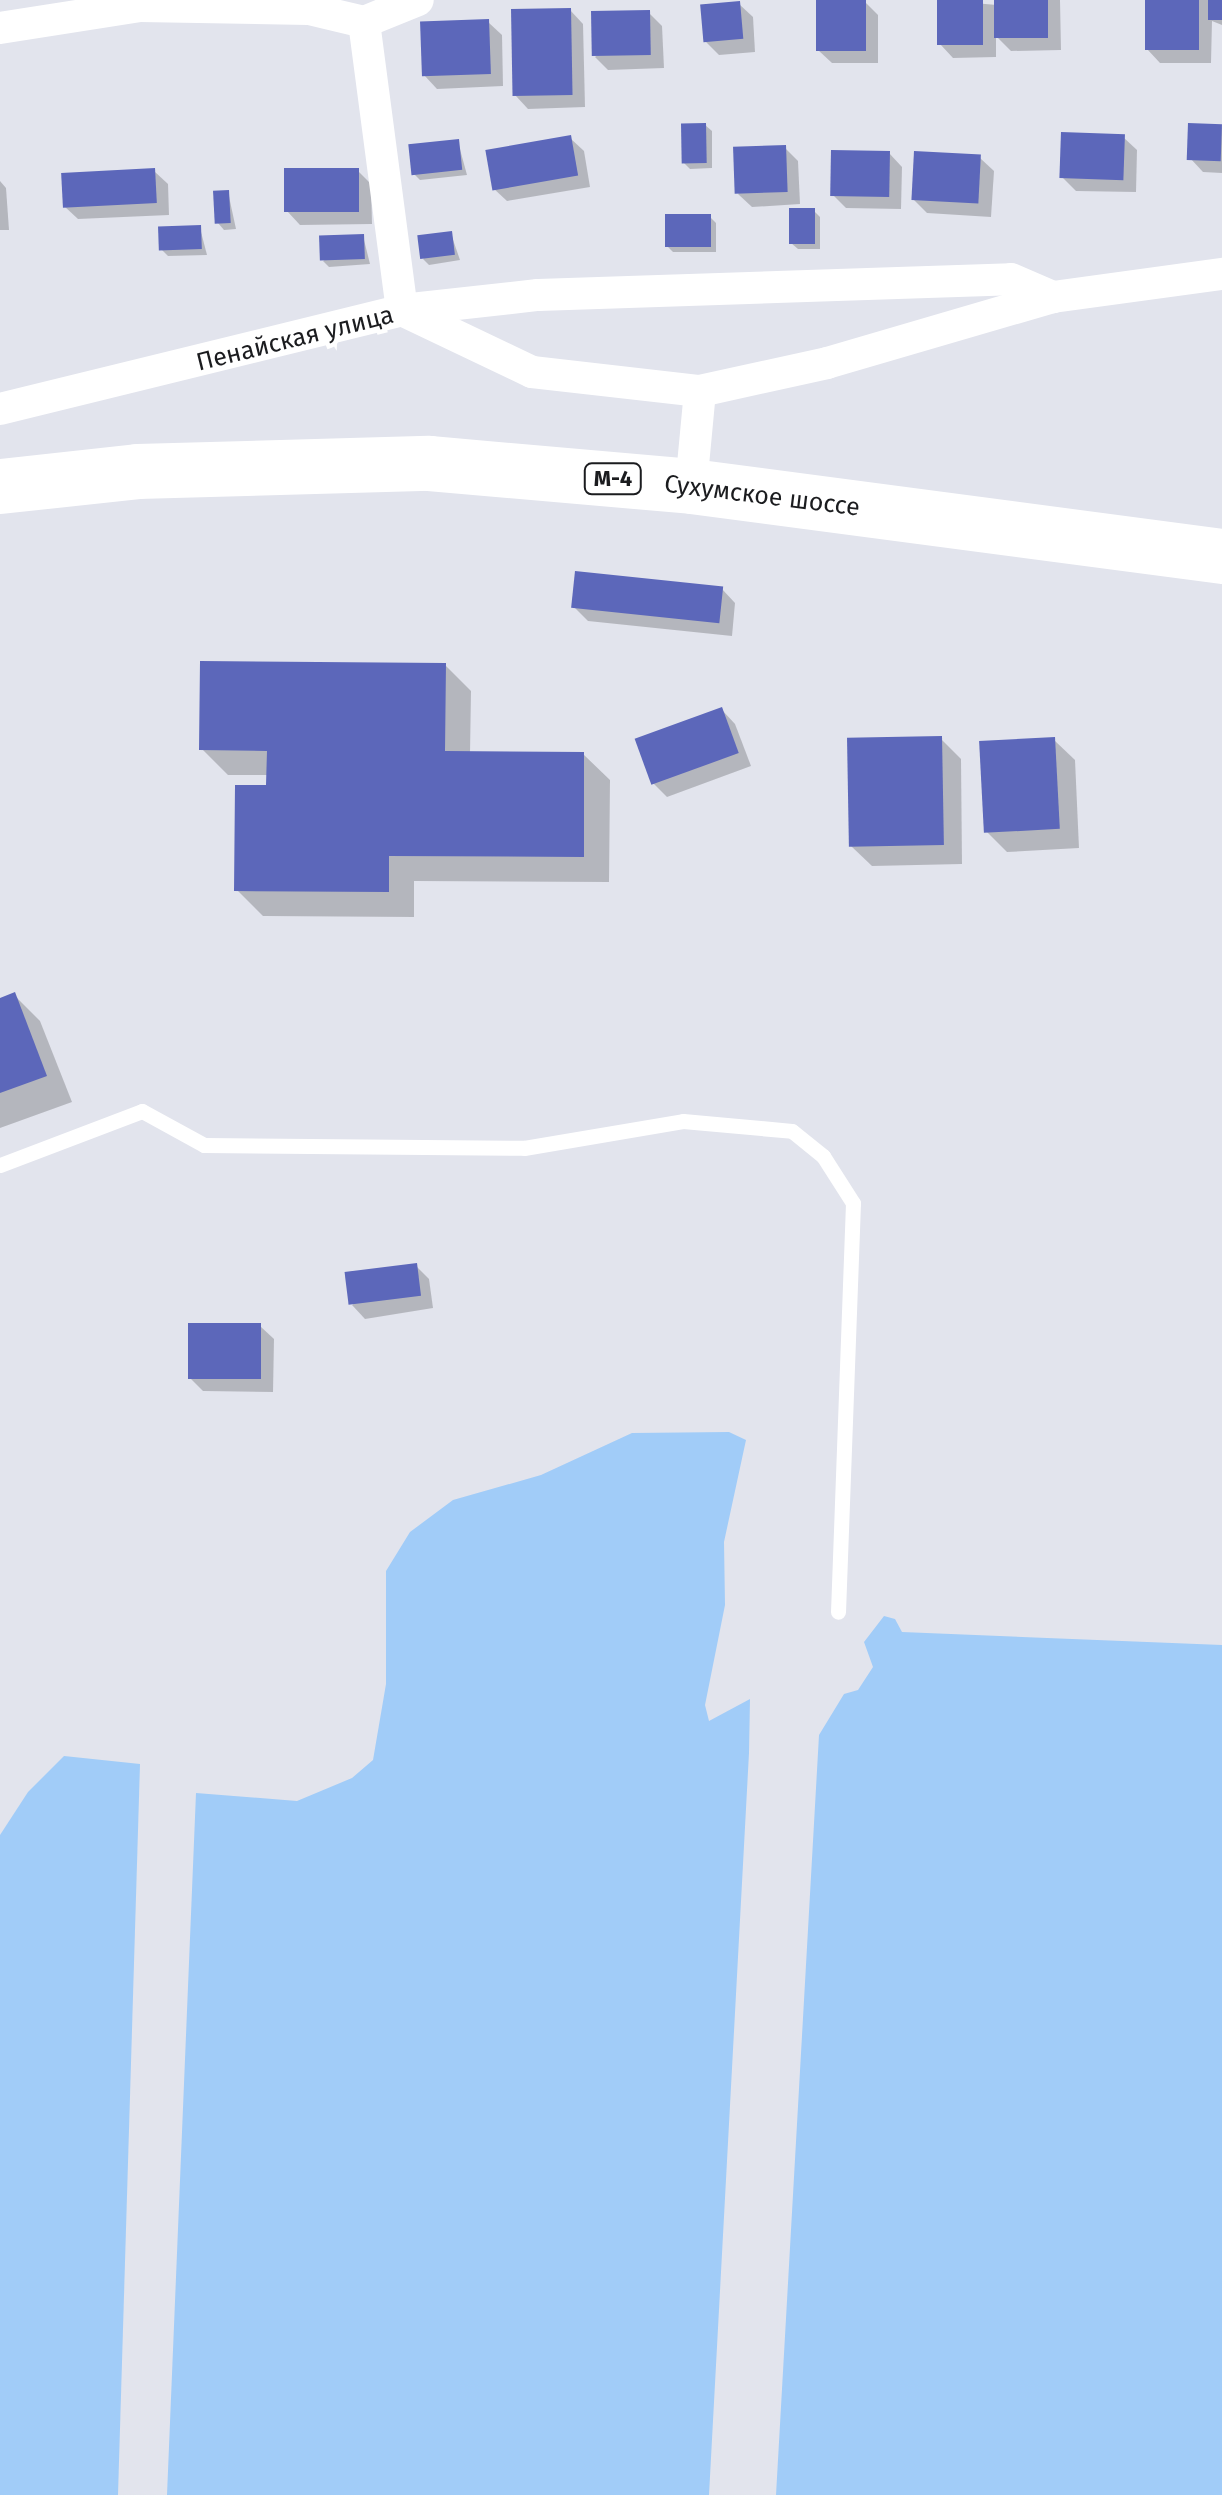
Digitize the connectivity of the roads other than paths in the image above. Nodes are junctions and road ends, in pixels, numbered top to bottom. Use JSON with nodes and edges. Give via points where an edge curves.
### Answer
{"nodes":[{"id":1,"x":418,"y":0,"type":"edge"},
{"id":2,"x":364,"y":22,"type":"junction"},
{"id":3,"x":0,"y":28,"type":"edge"},
{"id":4,"x":1222,"y":274,"type":"edge"},
{"id":5,"x":1053,"y":297,"type":"junction"},
{"id":6,"x":402,"y":310,"type":"junction"},
{"id":7,"x":700,"y":391,"type":"junction"},
{"id":8,"x":0,"y":410,"type":"edge"},
{"id":9,"x":0,"y":486,"type":"edge"},
{"id":10,"x":691,"y":486,"type":"junction"},
{"id":11,"x":1222,"y":556,"type":"edge"},
{"id":12,"x":0,"y":1165,"type":"edge"},
{"id":13,"x":838,"y":1612,"type":"dead end"}],
"edges":[{"from":1,"to":2,"type":"street"},
{"from":2,"to":3,"type":"street","via":[[309,8],[140,6]]},
{"from":2,"to":6,"type":"street"},
{"from":4,"to":5,"type":"street","name":"Пенайская улица"},
{"from":5,"to":6,"type":"street","via":[[1011,279],[538,295]]},
{"from":5,"to":7,"type":"street","name":"Пенайская улица","via":[[827,363]]},
{"from":6,"to":7,"type":"street","name":"Пенайская улица","via":[[532,372]]},
{"from":6,"to":8,"type":"street","name":"Пенайская улица"},
{"from":7,"to":10,"type":"street"},
{"from":9,"to":10,"type":"highway","name":"Сухумское шоссе","number":"М-4","via":[[137,471],[430,464]]},
{"from":10,"to":11,"type":"highway","name":"Сухумское шоссе","number":"М-4"},
{"from":12,"to":13,"type":"lane","via":[[142,1111],[204,1145],[524,1148],[683,1122],[792,1131],[823,1156],[853,1203]]}]}
